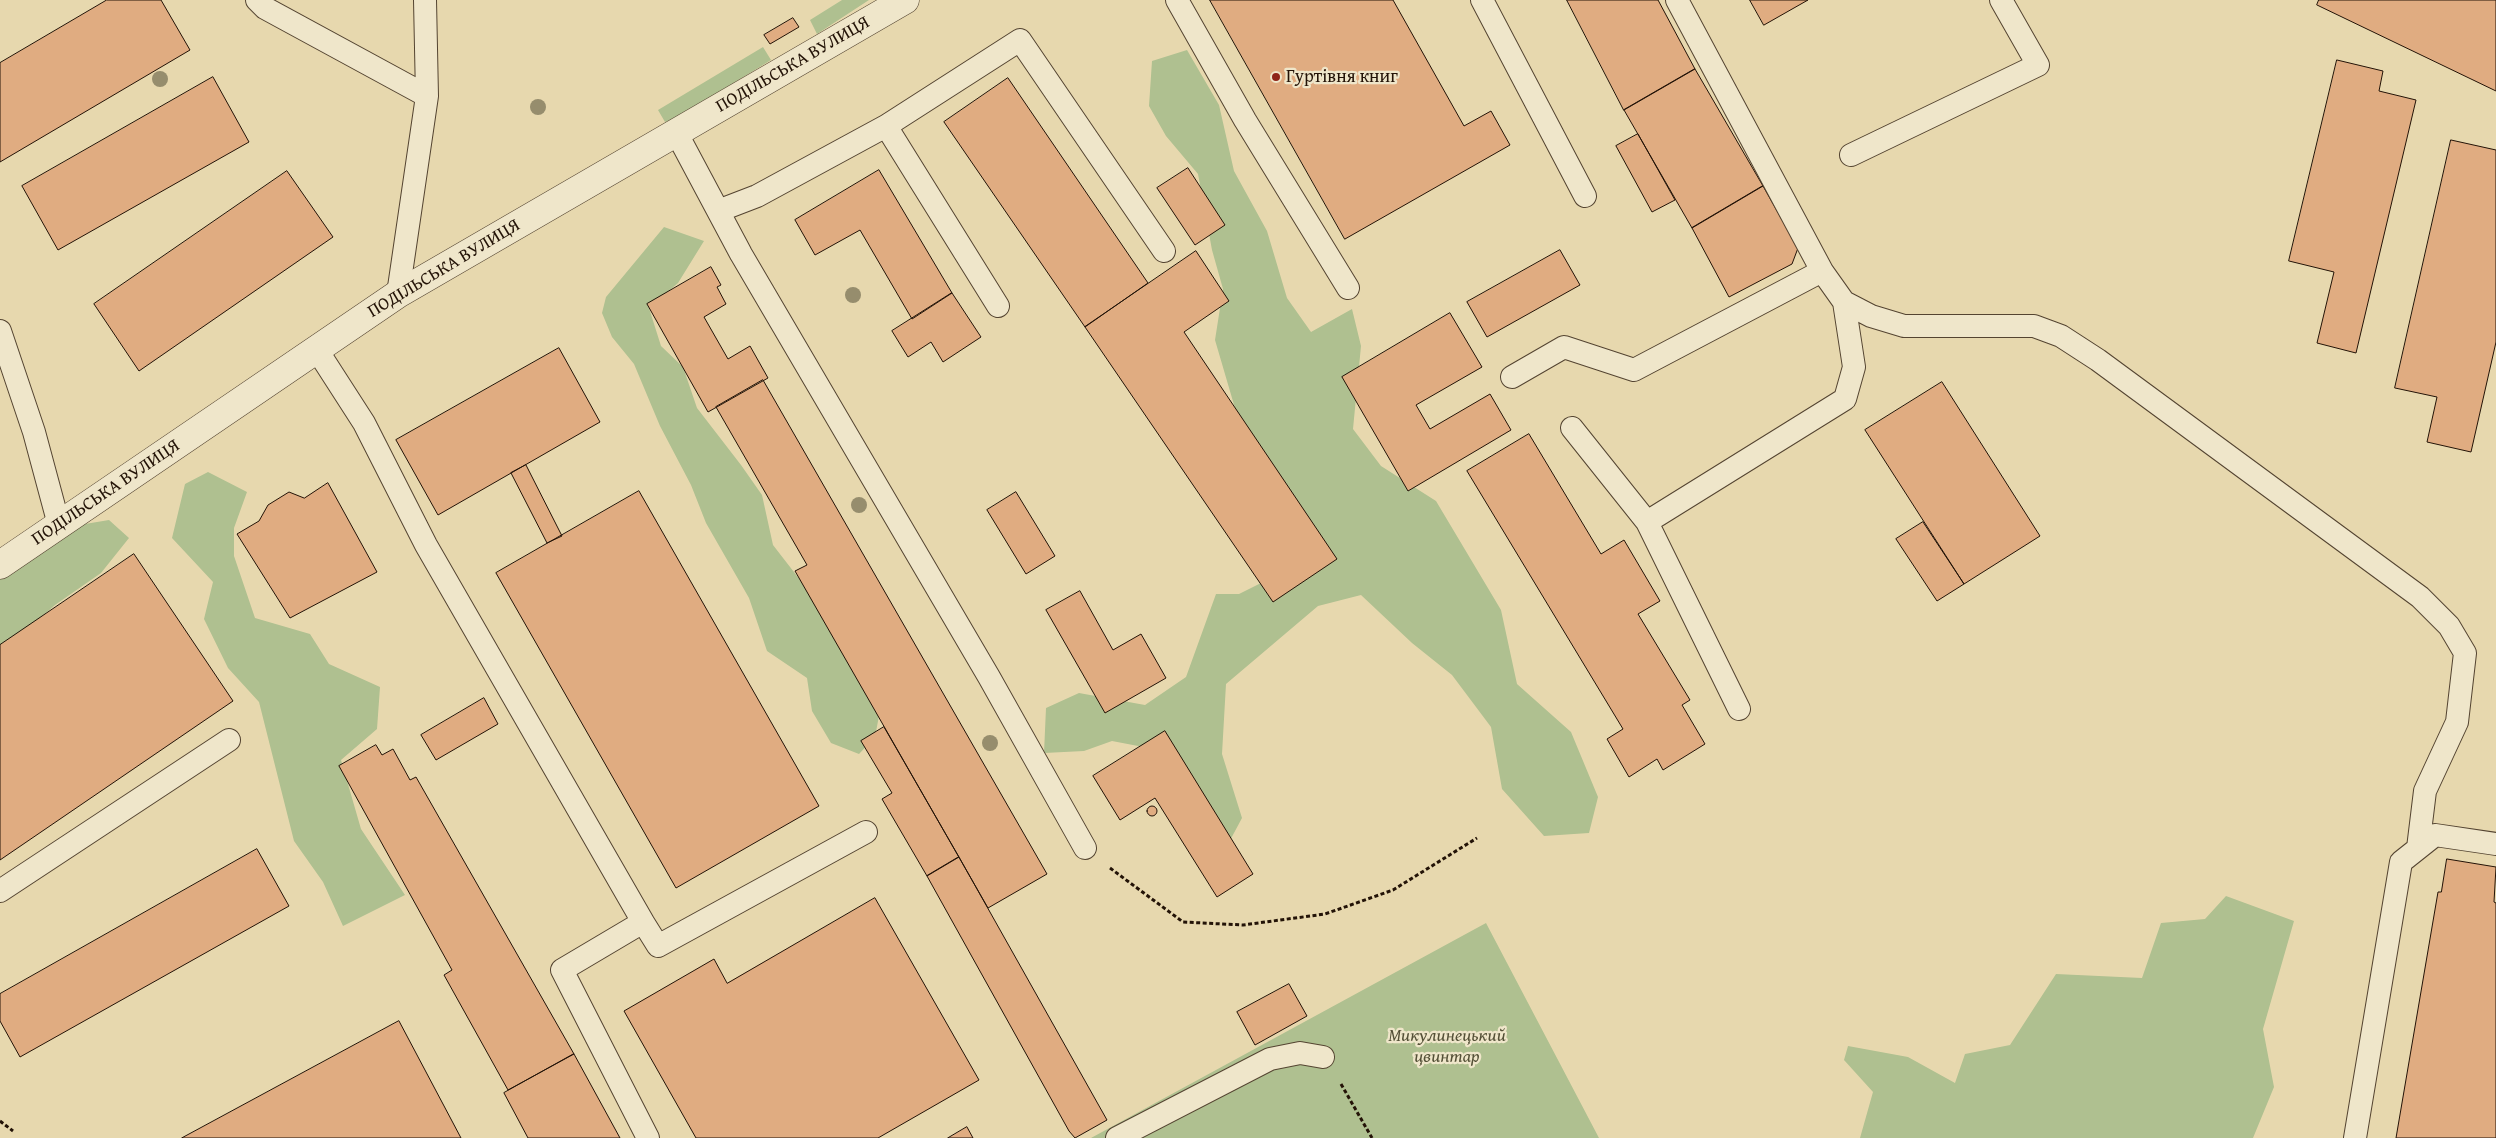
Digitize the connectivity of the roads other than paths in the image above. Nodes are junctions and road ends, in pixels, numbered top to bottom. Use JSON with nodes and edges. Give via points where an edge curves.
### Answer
{"nodes":[{"id":1,"x":258,"y":0,"type":"edge"},
{"id":2,"x":425,"y":0,"type":"edge"},
{"id":3,"x":905,"y":0,"type":"edge"},
{"id":4,"x":1177,"y":0,"type":"edge"},
{"id":5,"x":1482,"y":0,"type":"edge"},
{"id":6,"x":1677,"y":0,"type":"edge"},
{"id":7,"x":2001,"y":0,"type":"edge"},
{"id":8,"x":427,"y":96,"type":"junction"},
{"id":9,"x":886,"y":126,"type":"junction"},
{"id":10,"x":676,"y":132,"type":"junction"},
{"id":11,"x":1851,"y":155,"type":"dead end"},
{"id":12,"x":1585,"y":196,"type":"dead end"},
{"id":13,"x":718,"y":211,"type":"junction"},
{"id":14,"x":1164,"y":251,"type":"dead end"},
{"id":15,"x":1822,"y":271,"type":"junction"},
{"id":16,"x":1348,"y":288,"type":"dead end"},
{"id":17,"x":398,"y":294,"type":"junction"},
{"id":18,"x":1844,"y":302,"type":"junction"},
{"id":19,"x":998,"y":306,"type":"dead end"},
{"id":20,"x":0,"y":331,"type":"edge"},
{"id":21,"x":317,"y":350,"type":"junction"},
{"id":22,"x":1512,"y":378,"type":"dead end"},
{"id":23,"x":1572,"y":428,"type":"dead end"},
{"id":24,"x":1647,"y":522,"type":"junction"},
{"id":25,"x":59,"y":525,"type":"junction"},
{"id":26,"x":0,"y":565,"type":"edge"},
{"id":27,"x":1738,"y":709,"type":"dead end"},
{"id":28,"x":229,"y":740,"type":"dead end"},
{"id":29,"x":866,"y":832,"type":"dead end"},
{"id":30,"x":2496,"y":844,"type":"edge"},
{"id":31,"x":1085,"y":848,"type":"road end"},
{"id":32,"x":2418,"y":848,"type":"junction"},
{"id":33,"x":0,"y":891,"type":"edge"},
{"id":34,"x":643,"y":922,"type":"junction"},
{"id":35,"x":1322,"y":1057,"type":"road end"},
{"id":36,"x":648,"y":1138,"type":"edge"},
{"id":37,"x":1117,"y":1138,"type":"edge"},
{"id":38,"x":2355,"y":1138,"type":"edge"}],
"edges":[{"from":1,"to":8,"type":"lane","via":[[265,8]]},
{"from":2,"to":8,"type":"lane"},
{"from":3,"to":10,"type":"street","name":"ПОДІЛЬСЬКА ВУЛИЦЯ"},
{"from":4,"to":16,"type":"lane","via":[[1245,120]]},
{"from":5,"to":12,"type":"lane"},
{"from":6,"to":15,"type":"lane"},
{"from":7,"to":11,"type":"lane","via":[[2038,65]]},
{"from":8,"to":17,"type":"lane"},
{"from":9,"to":13,"type":"lane","via":[[757,196]]},
{"from":9,"to":14,"type":"lane","via":[[1020,40]]},
{"from":9,"to":19,"type":"lane"},
{"from":10,"to":13,"type":"lane"},
{"from":10,"to":17,"type":"street","name":"ПОДІЛЬСЬКА ВУЛИЦЯ"},
{"from":13,"to":31,"type":"lane"},
{"from":15,"to":18,"type":"lane"},
{"from":15,"to":22,"type":"lane","via":[[1634,370],[1564,347]]},
{"from":17,"to":21,"type":"street","name":"ПОДІЛЬСЬКА ВУЛИЦЯ"},
{"from":18,"to":24,"type":"lane","via":[[1854,367],[1844,399]]},
{"from":18,"to":32,"type":"lane","via":[[1871,316],[1904,326],[2034,326],[2061,336],[2420,597],[2449,626],[2465,653],[2457,722],[2425,791]]},
{"from":20,"to":25,"type":"lane","via":[[34,432]]},
{"from":21,"to":25,"type":"street","name":"ПОДІЛЬСЬКА ВУЛИЦЯ"},
{"from":21,"to":34,"type":"lane","via":[[364,423],[426,545]]},
{"from":23,"to":24,"type":"lane"},
{"from":24,"to":27,"type":"lane"},
{"from":25,"to":26,"type":"street","name":"ПОДІЛЬСЬКА ВУЛИЦЯ"},
{"from":28,"to":33,"type":"lane"},
{"from":29,"to":34,"type":"lane","via":[[658,946]]},
{"from":30,"to":32,"type":"lane","via":[[2435,835]]},
{"from":32,"to":38,"type":"lane","via":[[2401,862]]},
{"from":34,"to":36,"type":"lane","via":[[562,970]]},
{"from":35,"to":37,"type":"lane","via":[[1300,1053],[1270,1059]]}]}
